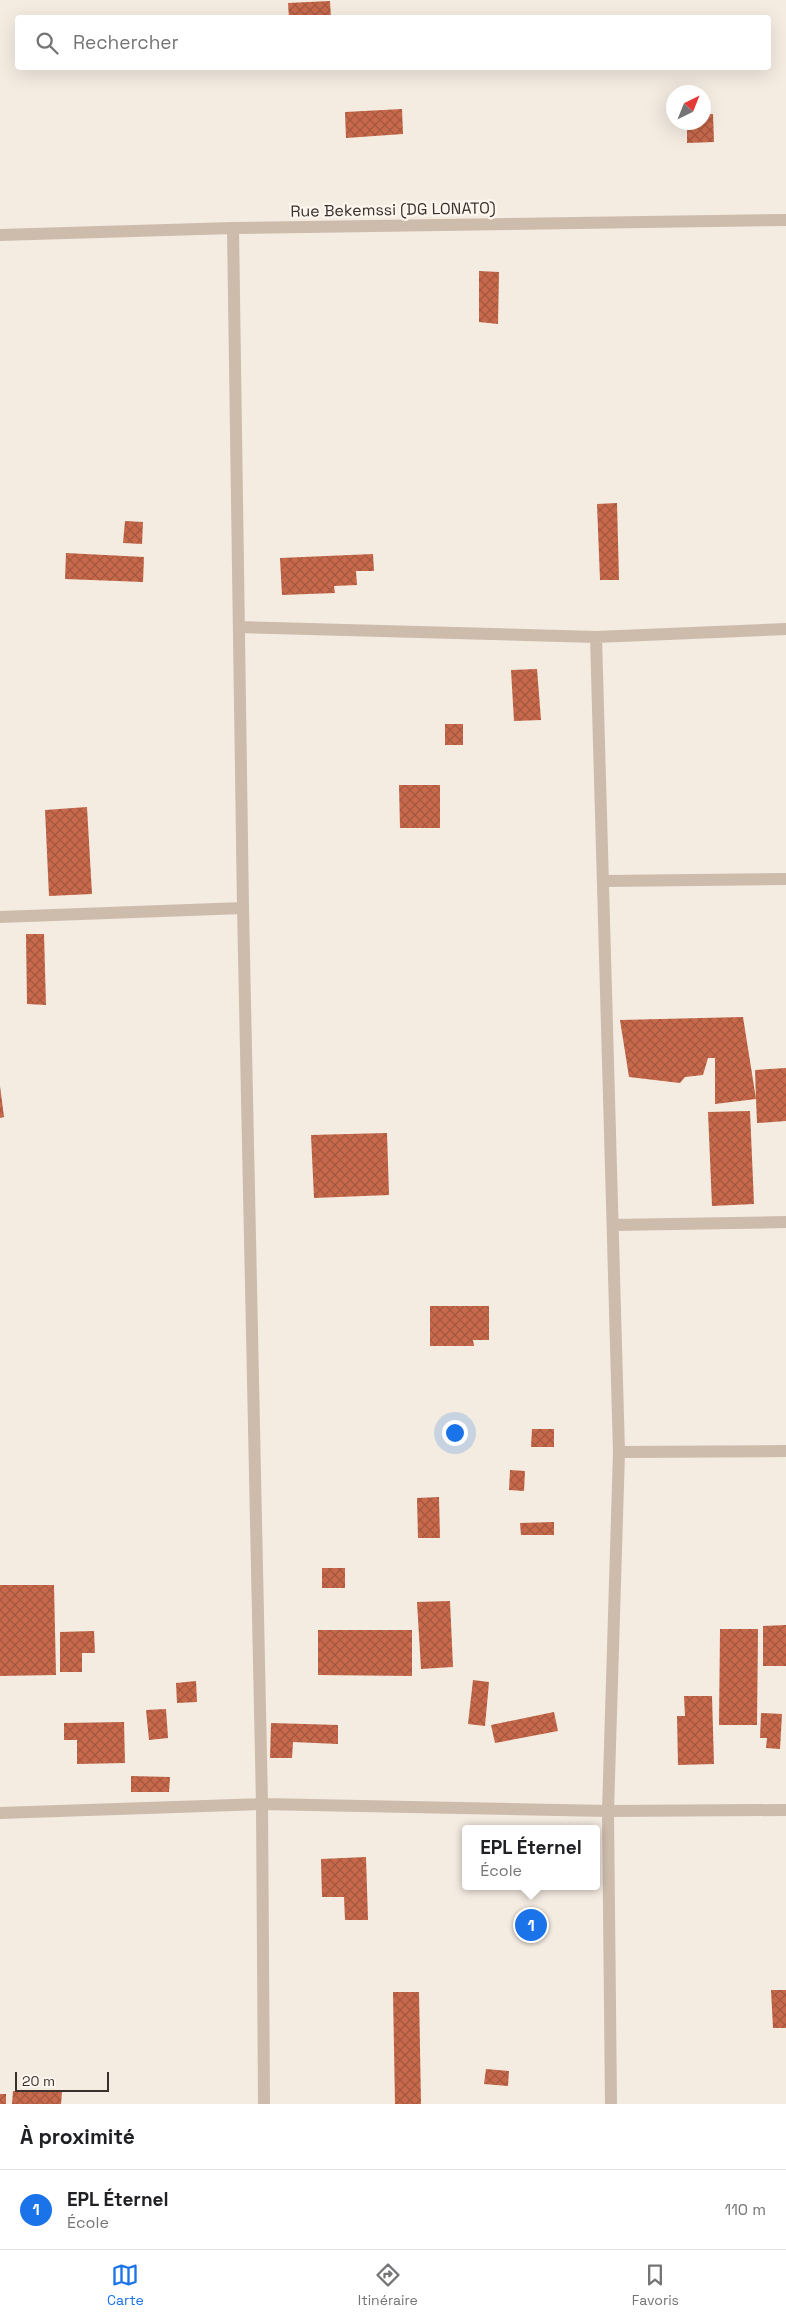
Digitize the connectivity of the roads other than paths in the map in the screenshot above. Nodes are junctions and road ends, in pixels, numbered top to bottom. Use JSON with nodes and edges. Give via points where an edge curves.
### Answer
{"nodes":[{"id":1,"x":786,"y":220,"type":"edge"},
{"id":2,"x":233,"y":228,"type":"junction"},
{"id":3,"x":0,"y":235,"type":"edge"},
{"id":4,"x":239,"y":626,"type":"junction"},
{"id":5,"x":786,"y":630,"type":"edge"},
{"id":6,"x":596,"y":637,"type":"junction"},
{"id":7,"x":786,"y":879,"type":"edge"},
{"id":8,"x":604,"y":881,"type":"junction"},
{"id":9,"x":243,"y":908,"type":"junction"},
{"id":10,"x":0,"y":917,"type":"edge"},
{"id":11,"x":786,"y":1222,"type":"edge"},
{"id":12,"x":613,"y":1225,"type":"junction"},
{"id":13,"x":786,"y":1451,"type":"edge"},
{"id":14,"x":619,"y":1452,"type":"junction"},
{"id":15,"x":262,"y":1804,"type":"junction"},
{"id":16,"x":786,"y":1810,"type":"edge"},
{"id":17,"x":608,"y":1811,"type":"junction"},
{"id":18,"x":0,"y":1812,"type":"edge"},
{"id":19,"x":264,"y":2104,"type":"edge"},
{"id":20,"x":611,"y":2104,"type":"edge"}],
"edges":[{"from":1,"to":2,"type":"street","name":"Rue Bekemssi (DG LONATO)"},
{"from":2,"to":3,"type":"street","name":"Rue Bekemssi (DG LONATO)"},
{"from":2,"to":4,"type":"street"},
{"from":4,"to":6,"type":"street"},
{"from":4,"to":9,"type":"street"},
{"from":5,"to":6,"type":"street"},
{"from":6,"to":8,"type":"street"},
{"from":7,"to":8,"type":"street"},
{"from":8,"to":12,"type":"street"},
{"from":9,"to":10,"type":"street"},
{"from":9,"to":15,"type":"street"},
{"from":11,"to":12,"type":"street"},
{"from":12,"to":14,"type":"street"},
{"from":13,"to":14,"type":"street"},
{"from":14,"to":17,"type":"street"},
{"from":15,"to":17,"type":"street"},
{"from":15,"to":18,"type":"street"},
{"from":15,"to":19,"type":"street"},
{"from":16,"to":17,"type":"street"},
{"from":17,"to":20,"type":"street"}]}
